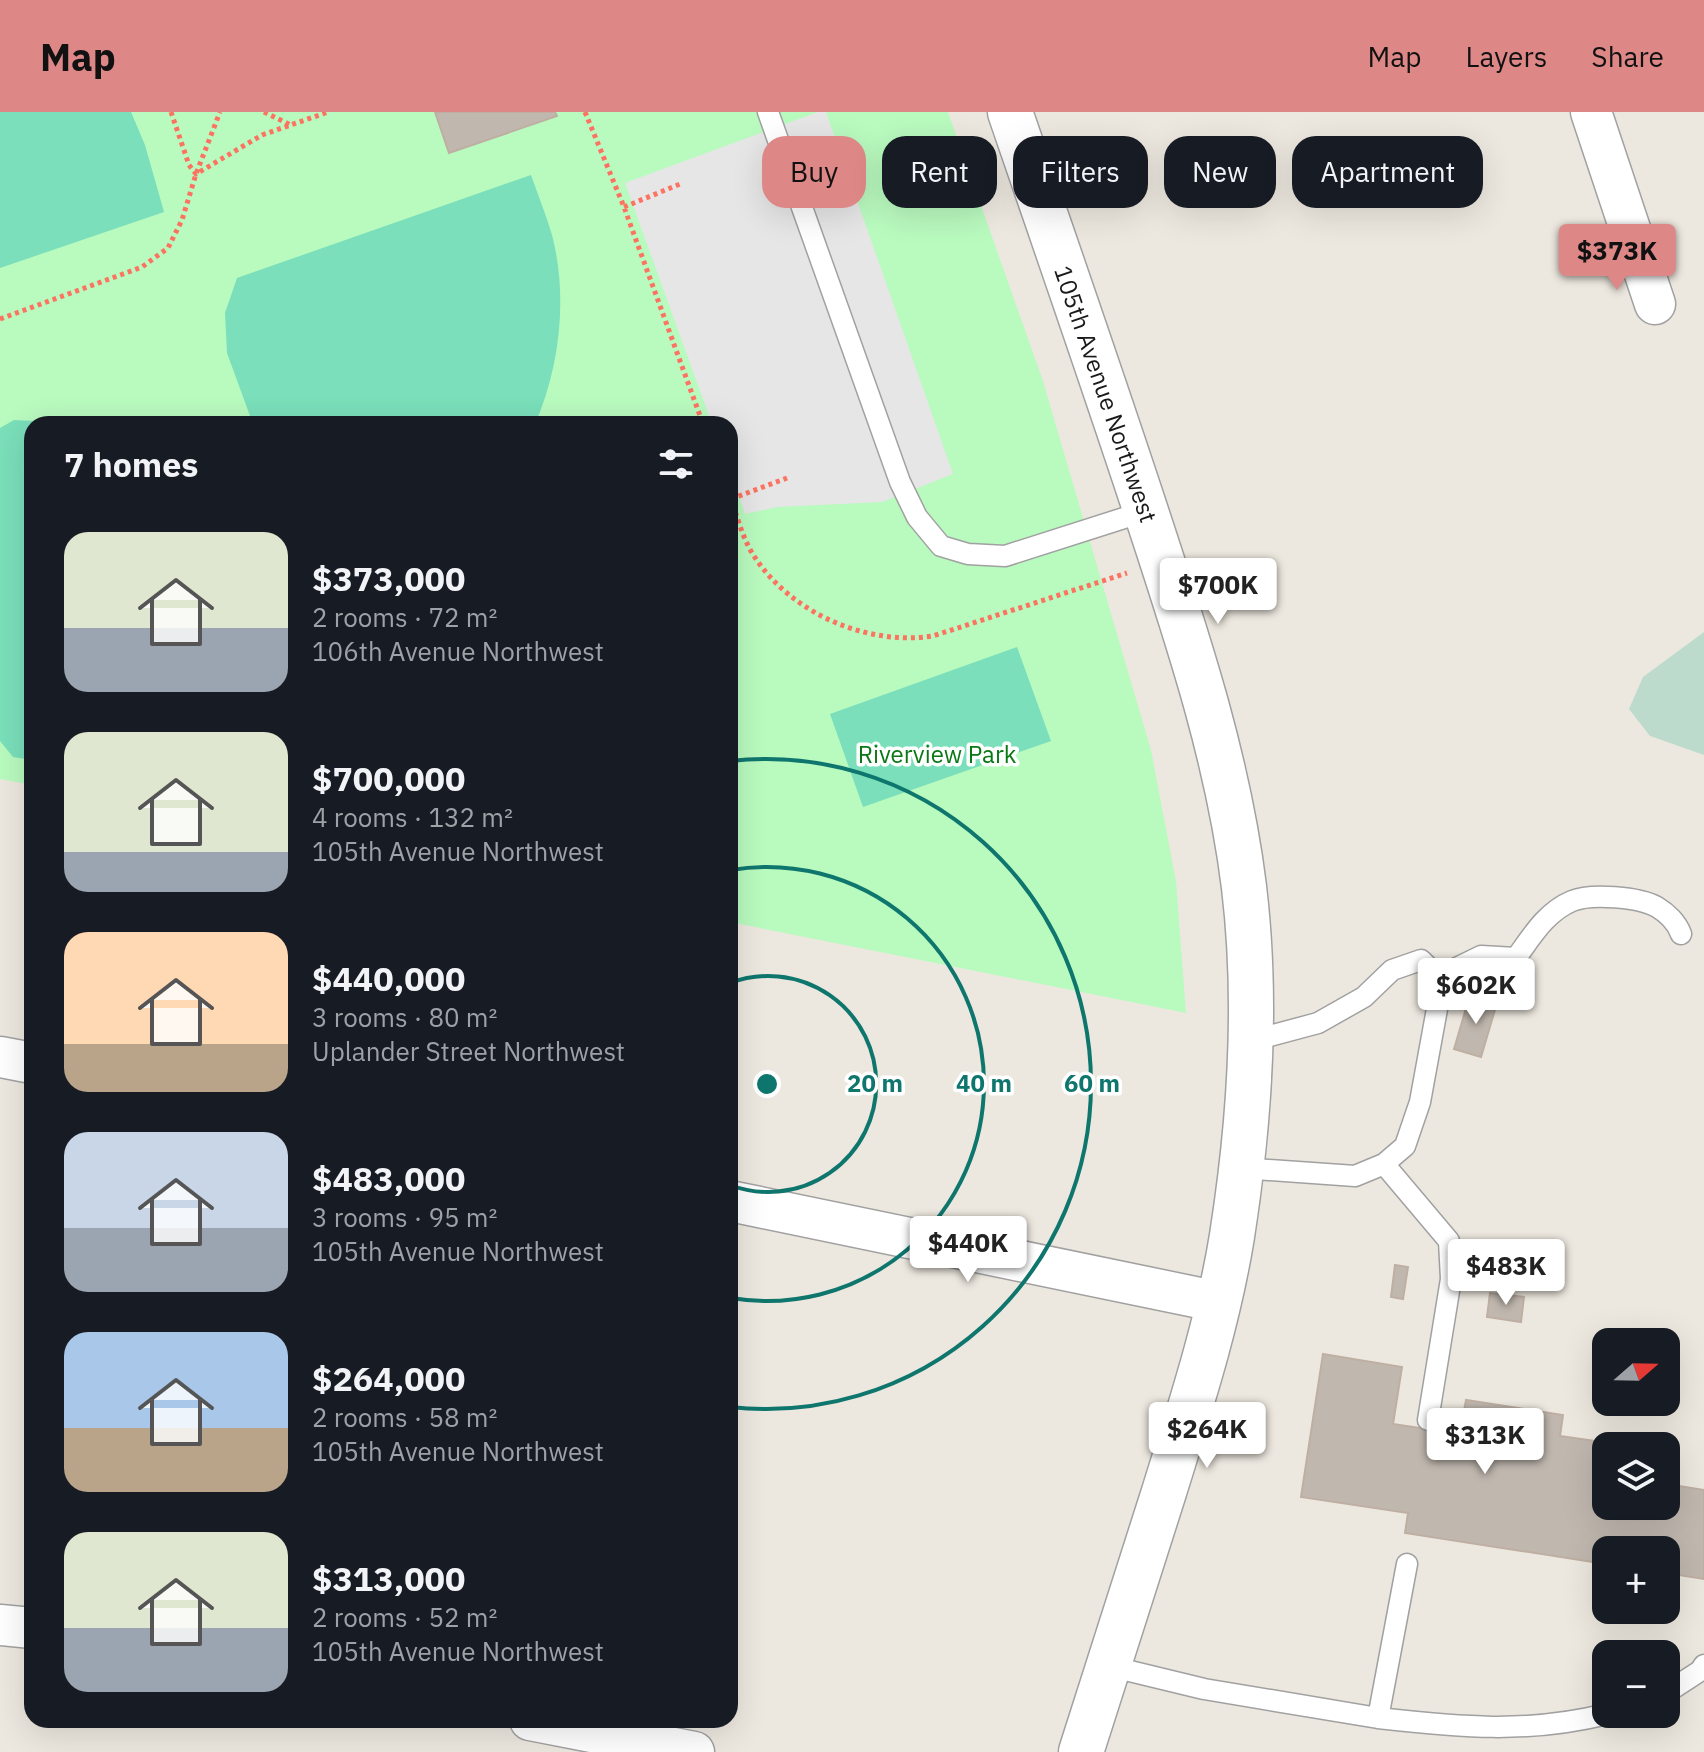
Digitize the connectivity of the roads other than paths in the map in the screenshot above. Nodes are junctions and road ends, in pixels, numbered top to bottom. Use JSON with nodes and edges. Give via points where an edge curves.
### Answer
{"nodes":[{"id":1,"x":768,"y":112,"type":"edge"},
{"id":2,"x":1010,"y":112,"type":"edge"},
{"id":3,"x":1591,"y":112,"type":"edge"},
{"id":4,"x":1655,"y":304,"type":"dead end"},
{"id":5,"x":1146,"y":511,"type":"junction"},
{"id":6,"x":1681,"y":934,"type":"dead end"},
{"id":7,"x":1438,"y":977,"type":"junction"},
{"id":8,"x":1251,"y":1041,"type":"junction"},
{"id":9,"x":0,"y":1057,"type":"edge"},
{"id":10,"x":24,"y":1062,"type":"edge"},
{"id":11,"x":1384,"y":1164,"type":"junction"},
{"id":12,"x":1241,"y":1168,"type":"junction"},
{"id":13,"x":738,"y":1203,"type":"edge"},
{"id":14,"x":1219,"y":1302,"type":"junction"},
{"id":15,"x":1428,"y":1420,"type":"dead end"},
{"id":16,"x":1407,"y":1564,"type":"dead end"},
{"id":17,"x":0,"y":1625,"type":"edge"},
{"id":18,"x":24,"y":1627,"type":"edge"},
{"id":19,"x":1704,"y":1665,"type":"edge"},
{"id":20,"x":1109,"y":1666,"type":"junction"},
{"id":21,"x":1680,"y":1684,"type":"edge"},
{"id":22,"x":1378,"y":1718,"type":"junction"},
{"id":23,"x":1592,"y":1718,"type":"edge"},
{"id":24,"x":571,"y":1728,"type":"edge"},
{"id":25,"x":694,"y":1752,"type":"edge"},
{"id":26,"x":1081,"y":1752,"type":"edge"}],
"edges":[{"from":1,"to":5,"type":"lane","via":[[900,482],[917,517],[941,546],[1005,556]]},
{"from":2,"to":5,"type":"street","name":"105th Avenue Northwest"},
{"from":3,"to":4,"type":"street"},
{"from":5,"to":8,"type":"street","name":"105th Avenue Northwest","via":[[1210,715],[1231,804],[1246,918]]},
{"from":6,"to":7,"type":"lane","via":[[1678,924],[1656,906],[1609,896],[1574,900],[1548,916],[1516,958],[1481,956]]},
{"from":7,"to":8,"type":"lane","via":[[1421,960],[1392,970],[1364,997],[1318,1023]]},
{"from":7,"to":11,"type":"lane","via":[[1420,1102],[1405,1146]]},
{"from":8,"to":12,"type":"street","name":"105th Avenue Northwest"},
{"from":9,"to":10,"type":"street"},
{"from":11,"to":12,"type":"lane","via":[[1355,1176]]},
{"from":11,"to":15,"type":"lane","via":[[1449,1241],[1451,1279]]},
{"from":12,"to":14,"type":"street","name":"105th Avenue Northwest"},
{"from":13,"to":14,"type":"street"},
{"from":14,"to":20,"type":"street","name":"105th Avenue Northwest","via":[[1184,1432]]},
{"from":16,"to":22,"type":"lane"},
{"from":17,"to":18,"type":"street"},
{"from":19,"to":21,"type":"lane"},
{"from":20,"to":22,"type":"lane","via":[[1204,1689]]},
{"from":20,"to":26,"type":"street","name":"105th Avenue Northwest"},
{"from":22,"to":23,"type":"lane","via":[[1474,1728],[1566,1724]]},
{"from":24,"to":25,"type":"street"}]}
